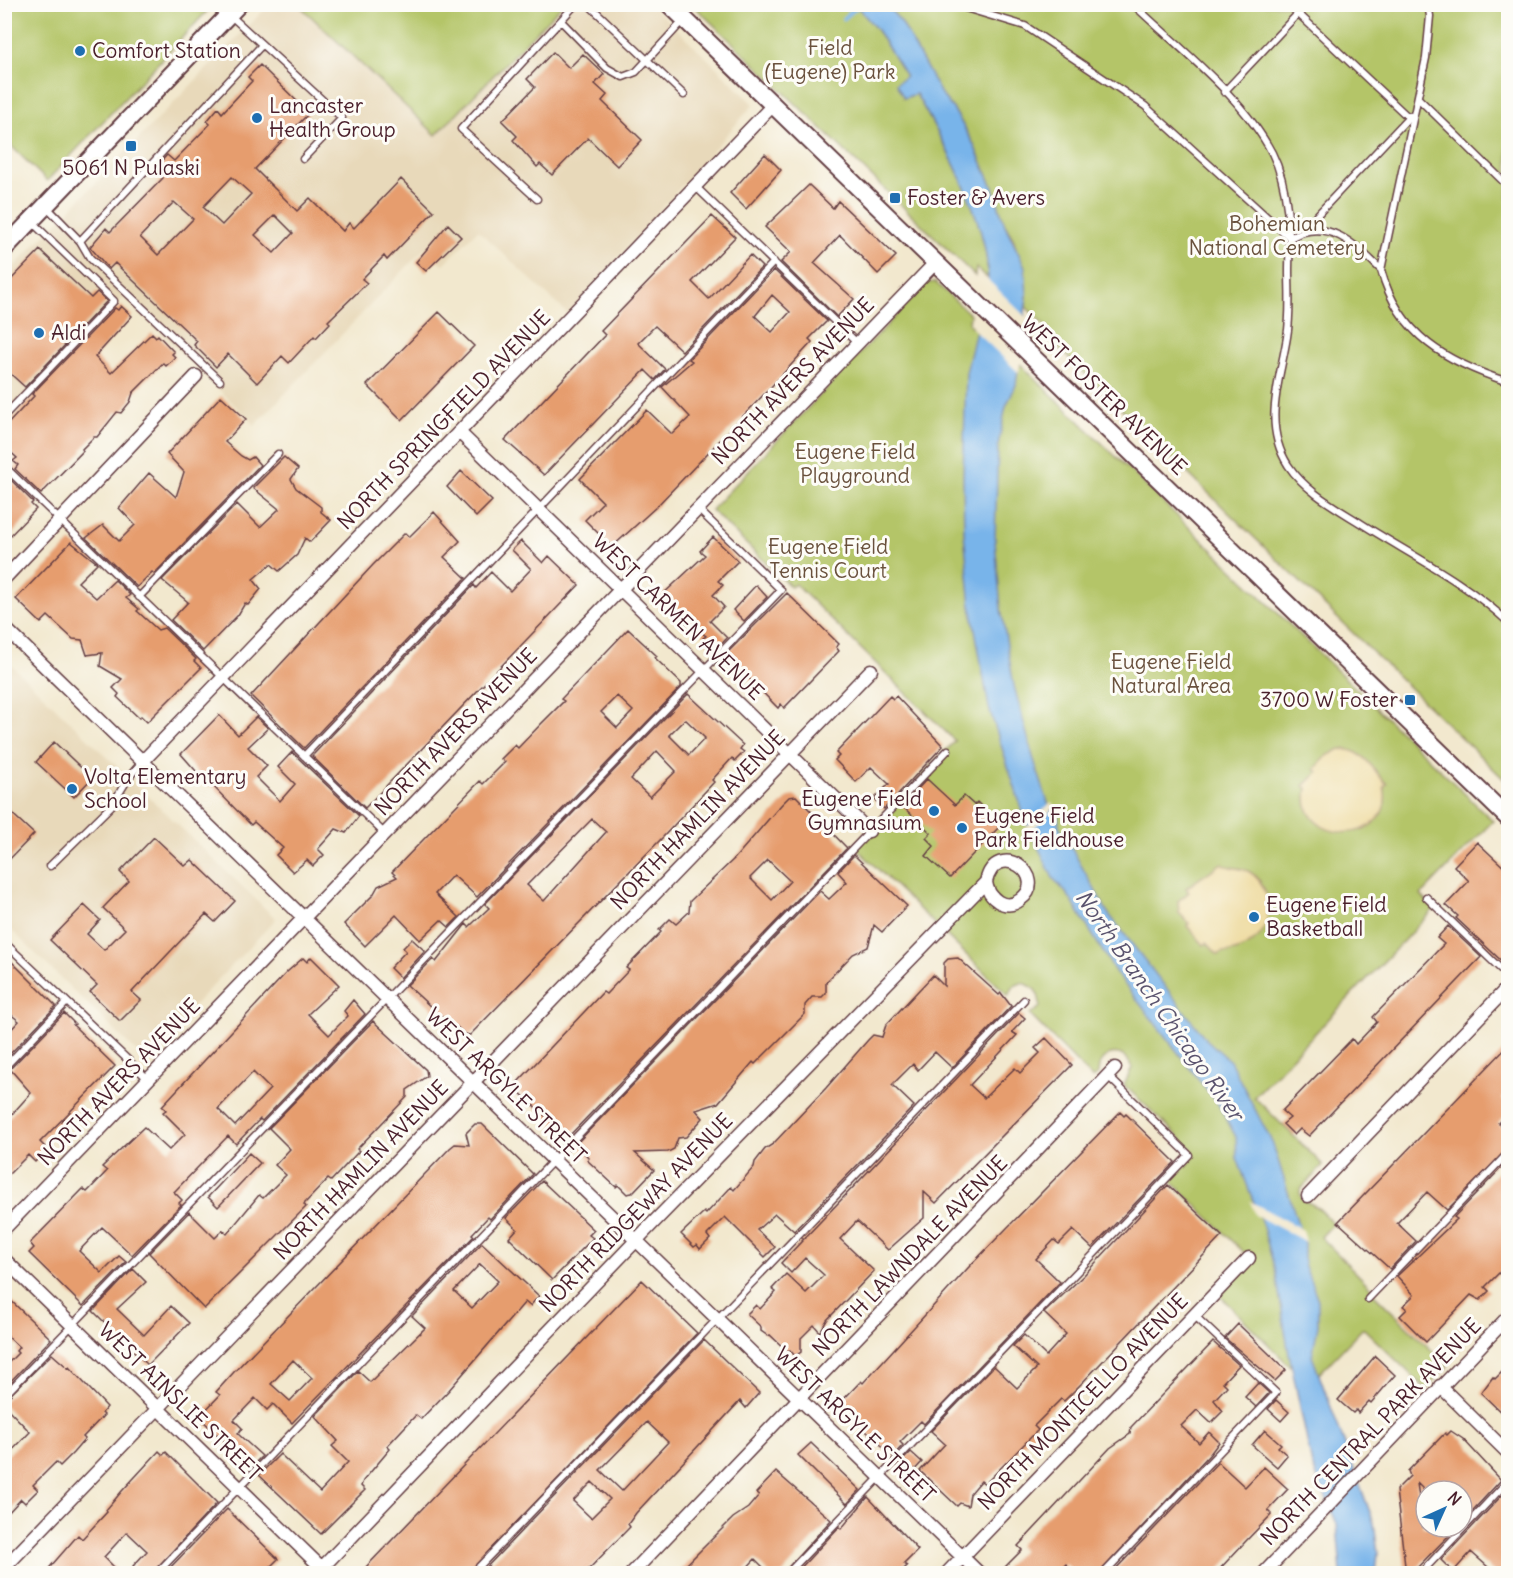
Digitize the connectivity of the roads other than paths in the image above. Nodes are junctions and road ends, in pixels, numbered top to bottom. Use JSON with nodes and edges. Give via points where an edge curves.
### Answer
{"nodes":[{"id":1,"x":576,"y":4,"type":"edge"},
{"id":2,"x":588,"y":4,"type":"edge"},
{"id":3,"x":669,"y":4,"type":"edge"},
{"id":4,"x":952,"y":4,"type":"edge"},
{"id":5,"x":1133,"y":4,"type":"edge"},
{"id":6,"x":1288,"y":4,"type":"edge"},
{"id":7,"x":1307,"y":4,"type":"edge"},
{"id":8,"x":1428,"y":4,"type":"edge"},
{"id":9,"x":234,"y":10,"type":"edge"},
{"id":10,"x":1298,"y":14,"type":"junction"},
{"id":11,"x":684,"y":20,"type":"junction"},
{"id":12,"x":561,"y":21,"type":"junction"},
{"id":13,"x":262,"y":45,"type":"junction"},
{"id":14,"x":647,"y":60,"type":"junction"},
{"id":15,"x":1224,"y":92,"type":"junction"},
{"id":16,"x":684,"y":95,"type":"dead end"},
{"id":17,"x":1419,"y":99,"type":"junction"},
{"id":18,"x":773,"y":105,"type":"junction"},
{"id":19,"x":1411,"y":116,"type":"junction"},
{"id":20,"x":303,"y":159,"type":"dead end"},
{"id":21,"x":695,"y":186,"type":"junction"},
{"id":22,"x":1509,"y":186,"type":"edge"},
{"id":23,"x":537,"y":199,"type":"dead end"},
{"id":24,"x":46,"y":206,"type":"junction"},
{"id":25,"x":31,"y":221,"type":"junction"},
{"id":26,"x":1304,"y":229,"type":"junction"},
{"id":27,"x":1290,"y":238,"type":"junction"},
{"id":28,"x":80,"y":241,"type":"junction"},
{"id":29,"x":4,"y":249,"type":"edge"},
{"id":30,"x":774,"y":262,"type":"junction"},
{"id":31,"x":936,"y":262,"type":"junction"},
{"id":32,"x":1381,"y":270,"type":"junction"},
{"id":33,"x":857,"y":343,"type":"junction"},
{"id":34,"x":196,"y":376,"type":"dead end"},
{"id":35,"x":220,"y":381,"type":"dead end"},
{"id":36,"x":1509,"y":382,"type":"edge"},
{"id":37,"x":4,"y":416,"type":"edge"},
{"id":38,"x":459,"y":432,"type":"junction"},
{"id":39,"x":278,"y":454,"type":"dead end"},
{"id":40,"x":4,"y":466,"type":"edge"},
{"id":41,"x":698,"y":508,"type":"junction"},
{"id":42,"x":539,"y":510,"type":"junction"},
{"id":43,"x":60,"y":520,"type":"junction"},
{"id":44,"x":4,"y":579,"type":"edge"},
{"id":45,"x":621,"y":588,"type":"junction"},
{"id":46,"x":139,"y":597,"type":"junction"},
{"id":47,"x":1509,"y":622,"type":"edge"},
{"id":48,"x":4,"y":627,"type":"edge"},
{"id":49,"x":704,"y":669,"type":"junction"},
{"id":50,"x":871,"y":670,"type":"dead end"},
{"id":51,"x":223,"y":678,"type":"junction"},
{"id":52,"x":948,"y":750,"type":"dead end"},
{"id":53,"x":790,"y":752,"type":"junction"},
{"id":54,"x":304,"y":756,"type":"junction"},
{"id":55,"x":142,"y":762,"type":"junction"},
{"id":56,"x":1509,"y":818,"type":"edge"},
{"id":57,"x":869,"y":831,"type":"junction"},
{"id":58,"x":385,"y":834,"type":"junction"},
{"id":59,"x":50,"y":866,"type":"dead end"},
{"id":60,"x":986,"y":882,"type":"dead end"},
{"id":61,"x":1426,"y":897,"type":"dead end"},
{"id":62,"x":304,"y":917,"type":"junction"},
{"id":63,"x":4,"y":942,"type":"edge"},
{"id":64,"x":1509,"y":976,"type":"edge"},
{"id":65,"x":1509,"y":987,"type":"edge"},
{"id":66,"x":388,"y":998,"type":"junction"},
{"id":67,"x":1024,"y":1000,"type":"dead end"},
{"id":68,"x":67,"y":1002,"type":"junction"},
{"id":69,"x":4,"y":1068,"type":"edge"},
{"id":70,"x":1112,"y":1073,"type":"joint"},
{"id":71,"x":148,"y":1079,"type":"junction"},
{"id":72,"x":473,"y":1081,"type":"junction"},
{"id":73,"x":1509,"y":1153,"type":"edge"},
{"id":74,"x":554,"y":1160,"type":"junction"},
{"id":75,"x":1308,"y":1196,"type":"dead end"},
{"id":76,"x":4,"y":1229,"type":"edge"},
{"id":77,"x":636,"y":1240,"type":"junction"},
{"id":78,"x":4,"y":1258,"type":"edge"},
{"id":79,"x":1249,"y":1258,"type":"dead end"},
{"id":80,"x":1368,"y":1299,"type":"dead end"},
{"id":81,"x":1194,"y":1315,"type":"junction"},
{"id":82,"x":1509,"y":1317,"type":"edge"},
{"id":83,"x":717,"y":1318,"type":"junction"},
{"id":84,"x":73,"y":1325,"type":"junction"},
{"id":85,"x":1440,"y":1386,"type":"junction"},
{"id":86,"x":4,"y":1396,"type":"edge"},
{"id":87,"x":800,"y":1399,"type":"junction"},
{"id":88,"x":158,"y":1408,"type":"junction"},
{"id":89,"x":1509,"y":1453,"type":"edge"},
{"id":90,"x":880,"y":1476,"type":"junction"},
{"id":91,"x":1509,"y":1481,"type":"edge"},
{"id":92,"x":239,"y":1487,"type":"junction"},
{"id":93,"x":962,"y":1556,"type":"junction"},
{"id":94,"x":4,"y":1568,"type":"edge"},
{"id":95,"x":1270,"y":1569,"type":"edge"},
{"id":96,"x":322,"y":1571,"type":"edge"},
{"id":97,"x":156,"y":1574,"type":"edge"},
{"id":98,"x":472,"y":1574,"type":"edge"},
{"id":99,"x":631,"y":1574,"type":"edge"},
{"id":100,"x":787,"y":1574,"type":"edge"},
{"id":101,"x":945,"y":1574,"type":"edge"},
{"id":102,"x":980,"y":1574,"type":"edge"},
{"id":103,"x":1102,"y":1574,"type":"edge"},
{"id":104,"x":1420,"y":1574,"type":"edge"}],
"edges":[{"from":1,"to":12,"type":"lane"},
{"from":2,"to":14,"type":"lane"},
{"from":3,"to":11,"type":"main road","name":"WEST FOSTER AVENUE"},
{"from":4,"to":27,"type":"lane","via":[[1025,26],[1145,106]]},
{"from":5,"to":15,"type":"lane"},
{"from":6,"to":10,"type":"lane"},
{"from":7,"to":10,"type":"lane"},
{"from":8,"to":17,"type":"lane","via":[[1426,58]]},
{"from":9,"to":13,"type":"lane"},
{"from":9,"to":24,"type":"main road"},
{"from":10,"to":15,"type":"lane"},
{"from":10,"to":19,"type":"lane"},
{"from":11,"to":14,"type":"lane"},
{"from":11,"to":18,"type":"main road","name":"WEST FOSTER AVENUE"},
{"from":12,"to":14,"type":"lane","via":[[608,68],[623,77],[636,72]]},
{"from":12,"to":23,"type":"lane","via":[[461,129]]},
{"from":13,"to":20,"type":"lane","via":[[342,118]]},
{"from":13,"to":28,"type":"lane"},
{"from":14,"to":16,"type":"lane"},
{"from":15,"to":27,"type":"lane","via":[[1256,128],[1272,154],[1282,183]]},
{"from":17,"to":19,"type":"lane"},
{"from":17,"to":22,"type":"lane"},
{"from":18,"to":21,"type":"street","name":"NORTH SPRINGFIELD AVENUE"},
{"from":18,"to":31,"type":"main road","name":"WEST FOSTER AVENUE"},
{"from":19,"to":26,"type":"lane"},
{"from":19,"to":32,"type":"lane"},
{"from":21,"to":30,"type":"lane"},
{"from":21,"to":38,"type":"street","name":"NORTH SPRINGFIELD AVENUE"},
{"from":24,"to":25,"type":"main road"},
{"from":24,"to":28,"type":"lane"},
{"from":25,"to":29,"type":"main road"},
{"from":25,"to":37,"type":"lane","via":[[114,301]]},
{"from":26,"to":27,"type":"lane"},
{"from":26,"to":32,"type":"lane","via":[[1337,235],[1359,247]]},
{"from":27,"to":47,"type":"lane","via":[[1288,334],[1273,409],[1278,445],[1288,465],[1318,496],[1474,594]]},
{"from":28,"to":35,"type":"lane","via":[[90,258]]},
{"from":30,"to":33,"type":"lane"},
{"from":30,"to":42,"type":"lane"},
{"from":31,"to":33,"type":"street","name":"NORTH AVERS AVENUE"},
{"from":31,"to":56,"type":"main road","name":"WEST FOSTER AVENUE"},
{"from":32,"to":36,"type":"lane","via":[[1396,310],[1431,347],[1452,362]]},
{"from":33,"to":41,"type":"street","name":"NORTH AVERS AVENUE"},
{"from":34,"to":43,"type":"street"},
{"from":38,"to":42,"type":"street","name":"WEST CARMEN AVENUE"},
{"from":38,"to":51,"type":"street","name":"NORTH SPRINGFIELD AVENUE"},
{"from":39,"to":46,"type":"lane"},
{"from":40,"to":43,"type":"lane"},
{"from":41,"to":45,"type":"street","name":"NORTH AVERS AVENUE"},
{"from":41,"to":49,"type":"lane","via":[[781,590]]},
{"from":42,"to":45,"type":"street","name":"WEST CARMEN AVENUE"},
{"from":42,"to":54,"type":"lane"},
{"from":43,"to":44,"type":"street"},
{"from":43,"to":46,"type":"lane"},
{"from":45,"to":49,"type":"street","name":"WEST CARMEN AVENUE"},
{"from":45,"to":58,"type":"street","name":"NORTH AVERS AVENUE"},
{"from":46,"to":51,"type":"lane"},
{"from":48,"to":55,"type":"street","name":"WEST ARGYLE STREET"},
{"from":49,"to":53,"type":"street","name":"WEST CARMEN AVENUE"},
{"from":49,"to":66,"type":"lane"},
{"from":50,"to":53,"type":"street","name":"NORTH HAMLIN AVENUE"},
{"from":51,"to":54,"type":"lane"},
{"from":51,"to":55,"type":"street","name":"NORTH SPRINGFIELD AVENUE"},
{"from":52,"to":57,"type":"lane"},
{"from":53,"to":57,"type":"street","name":"WEST CARMEN AVENUE"},
{"from":53,"to":72,"type":"street","name":"NORTH HAMLIN AVENUE"},
{"from":54,"to":58,"type":"lane"},
{"from":55,"to":59,"type":"lane","via":[[112,805]]},
{"from":55,"to":62,"type":"street","name":"WEST ARGYLE STREET"},
{"from":57,"to":74,"type":"lane"},
{"from":58,"to":62,"type":"street","name":"NORTH AVERS AVENUE"},
{"from":60,"to":77,"type":"street","name":"NORTH RIDGEWAY AVENUE"},
{"from":61,"to":64,"type":"lane"},
{"from":62,"to":66,"type":"street","name":"WEST ARGYLE STREET"},
{"from":62,"to":71,"type":"street","name":"NORTH AVERS AVENUE"},
{"from":63,"to":68,"type":"lane"},
{"from":65,"to":75,"type":"street"},
{"from":66,"to":72,"type":"street","name":"WEST ARGYLE STREET"},
{"from":66,"to":84,"type":"lane"},
{"from":67,"to":83,"type":"lane"},
{"from":68,"to":69,"type":"lane"},
{"from":68,"to":71,"type":"lane"},
{"from":70,"to":87,"type":"street","name":"NORTH LAWNDALE AVENUE"},
{"from":70,"to":90,"type":"lane","via":[[1189,1155]]},
{"from":71,"to":76,"type":"street","name":"NORTH AVERS AVENUE"},
{"from":72,"to":74,"type":"street","name":"WEST ARGYLE STREET"},
{"from":72,"to":88,"type":"street","name":"NORTH HAMLIN AVENUE"},
{"from":73,"to":80,"type":"lane"},
{"from":74,"to":77,"type":"street","name":"WEST ARGYLE STREET"},
{"from":74,"to":92,"type":"lane"},
{"from":77,"to":83,"type":"street","name":"WEST ARGYLE STREET"},
{"from":77,"to":96,"type":"street","name":"NORTH RIDGEWAY AVENUE"},
{"from":78,"to":84,"type":"street","name":"WEST AINSLIE STREET"},
{"from":79,"to":81,"type":"street","name":"NORTH MONTICELLO AVENUE"},
{"from":81,"to":93,"type":"street","name":"NORTH MONTICELLO AVENUE"},
{"from":81,"to":103,"type":"lane","via":[[1276,1393]]},
{"from":82,"to":85,"type":"street","name":"NORTH CENTRAL PARK AVENUE"},
{"from":83,"to":87,"type":"street","name":"WEST ARGYLE STREET"},
{"from":83,"to":98,"type":"lane"},
{"from":84,"to":86,"type":"lane"},
{"from":84,"to":88,"type":"street","name":"WEST AINSLIE STREET"},
{"from":85,"to":89,"type":"street"},
{"from":85,"to":95,"type":"street","name":"NORTH CENTRAL PARK AVENUE"},
{"from":87,"to":90,"type":"street","name":"WEST ARGYLE STREET"},
{"from":87,"to":99,"type":"street","name":"NORTH LAWNDALE AVENUE"},
{"from":88,"to":92,"type":"street","name":"WEST AINSLIE STREET"},
{"from":88,"to":94,"type":"street","name":"NORTH HAMLIN AVENUE"},
{"from":90,"to":93,"type":"street","name":"WEST ARGYLE STREET"},
{"from":90,"to":100,"type":"lane"},
{"from":91,"to":104,"type":"lane"},
{"from":92,"to":96,"type":"street","name":"WEST AINSLIE STREET"},
{"from":92,"to":97,"type":"lane"},
{"from":93,"to":101,"type":"street","name":"NORTH MONTICELLO AVENUE"},
{"from":93,"to":102,"type":"street","name":"WEST ARGYLE STREET"}]}
